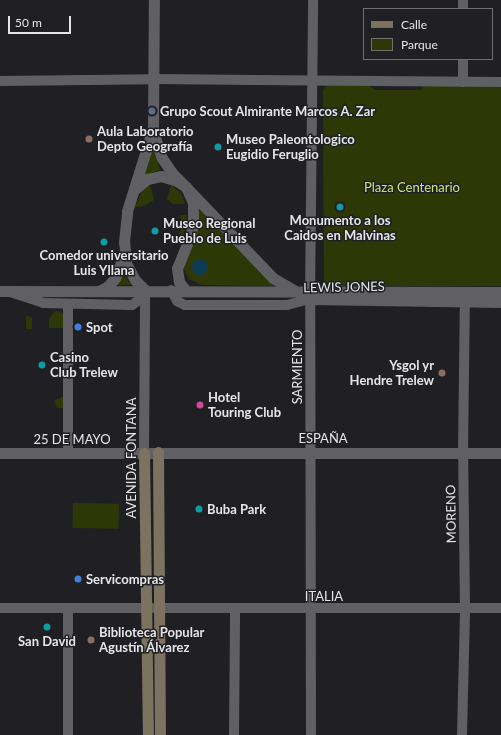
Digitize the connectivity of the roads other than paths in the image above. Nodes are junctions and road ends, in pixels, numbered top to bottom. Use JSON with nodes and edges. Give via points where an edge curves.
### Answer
{"nodes":[{"id":1,"x":154,"y":0,"type":"edge"},
{"id":2,"x":313,"y":0,"type":"edge"},
{"id":3,"x":463,"y":60,"type":"edge"},
{"id":4,"x":153,"y":79,"type":"junction"},
{"id":5,"x":0,"y":81,"type":"edge"},
{"id":6,"x":313,"y":81,"type":"junction"},
{"id":7,"x":463,"y":82,"type":"junction"},
{"id":8,"x":501,"y":82,"type":"edge"},
{"id":9,"x":153,"y":128,"type":"junction"},
{"id":10,"x":186,"y":187,"type":"junction"},
{"id":11,"x":135,"y":189,"type":"junction"},
{"id":12,"x":124,"y":255,"type":"junction"},
{"id":13,"x":145,"y":290,"type":"junction"},
{"id":14,"x":171,"y":290,"type":"junction"},
{"id":15,"x":186,"y":290,"type":"junction"},
{"id":16,"x":4,"y":291,"type":"edge"},
{"id":17,"x":88,"y":291,"type":"junction"},
{"id":18,"x":99,"y":291,"type":"junction"},
{"id":19,"x":247,"y":292,"type":"junction"},
{"id":20,"x":298,"y":292,"type":"junction"},
{"id":21,"x":501,"y":292,"type":"edge"},
{"id":22,"x":310,"y":295,"type":"junction"},
{"id":23,"x":465,"y":297,"type":"junction"},
{"id":24,"x":501,"y":302,"type":"edge"},
{"id":25,"x":72,"y":304,"type":"junction"},
{"id":26,"x":233,"y":305,"type":"junction"},
{"id":27,"x":0,"y":452,"type":"edge"},
{"id":28,"x":158,"y":452,"type":"junction"},
{"id":29,"x":310,"y":452,"type":"junction"},
{"id":30,"x":68,"y":453,"type":"junction"},
{"id":31,"x":144,"y":453,"type":"junction"},
{"id":32,"x":463,"y":453,"type":"junction"},
{"id":33,"x":501,"y":453,"type":"edge"},
{"id":34,"x":0,"y":608,"type":"edge"},
{"id":35,"x":68,"y":608,"type":"junction"},
{"id":36,"x":146,"y":608,"type":"junction"},
{"id":37,"x":160,"y":608,"type":"junction"},
{"id":38,"x":466,"y":608,"type":"junction"},
{"id":39,"x":501,"y":608,"type":"edge"},
{"id":40,"x":235,"y":609,"type":"junction"},
{"id":41,"x":312,"y":609,"type":"junction"},
{"id":42,"x":68,"y":735,"type":"edge"},
{"id":43,"x":148,"y":735,"type":"edge"},
{"id":44,"x":160,"y":735,"type":"edge"},
{"id":45,"x":234,"y":735,"type":"edge"},
{"id":46,"x":311,"y":735,"type":"edge"},
{"id":47,"x":462,"y":735,"type":"edge"}],
"edges":[{"from":1,"to":4,"type":"street"},
{"from":2,"to":6,"type":"street","name":"SARMIENTO"},
{"from":3,"to":7,"type":"street"},
{"from":4,"to":5,"type":"street"},
{"from":4,"to":6,"type":"street"},
{"from":4,"to":9,"type":"street"},
{"from":6,"to":7,"type":"street"},
{"from":6,"to":22,"type":"street","name":"SARMIENTO"},
{"from":7,"to":8,"type":"street"},
{"from":9,"to":10,"type":"street","via":[[162,158]]},
{"from":9,"to":11,"type":"street"},
{"from":10,"to":11,"type":"street","via":[[161,176],[147,180]]},
{"from":10,"to":15,"type":"street","via":[[193,203],[193,222],[191,234],[177,268],[179,282]]},
{"from":10,"to":20,"type":"street","via":[[274,278]]},
{"from":11,"to":12,"type":"street","via":[[125,221]]},
{"from":12,"to":13,"type":"street","via":[[130,272]]},
{"from":12,"to":18,"type":"street","via":[[115,278]]},
{"from":13,"to":14,"type":"street","name":"LEWIS JONES"},
{"from":13,"to":18,"type":"street","name":"LEWIS JONES"},
{"from":13,"to":25,"type":"street","via":[[139,300],[132,305]]},
{"from":13,"to":31,"type":"street","name":"AVENIDA FONTANA"},
{"from":14,"to":15,"type":"street","name":"LEWIS JONES"},
{"from":14,"to":26,"type":"street","name":"LEWIS JONES","via":[[177,301],[185,305]]},
{"from":15,"to":19,"type":"street","name":"LEWIS JONES"},
{"from":16,"to":17,"type":"street","name":"LEWIS JONES"},
{"from":16,"to":25,"type":"street","via":[[38,302]]},
{"from":17,"to":18,"type":"street","name":"LEWIS JONES"},
{"from":17,"to":25,"type":"street"},
{"from":19,"to":20,"type":"street","name":"LEWIS JONES"},
{"from":19,"to":26,"type":"street"},
{"from":20,"to":22,"type":"street","name":"LEWIS JONES"},
{"from":21,"to":23,"type":"street","name":"LEWIS JONES"},
{"from":22,"to":23,"type":"street","name":"LEWIS JONES"},
{"from":22,"to":26,"type":"street","name":"LEWIS JONES","via":[[287,304]]},
{"from":22,"to":29,"type":"street","name":"SARMIENTO"},
{"from":23,"to":24,"type":"street","name":"LEWIS JONES"},
{"from":23,"to":32,"type":"street","name":"MORENO"},
{"from":25,"to":30,"type":"street"},
{"from":27,"to":30,"type":"street","name":"25 DE MAYO"},
{"from":28,"to":29,"type":"street","name":"ESPAÑA"},
{"from":28,"to":31,"type":"street","name":"ESPAÑA"},
{"from":28,"to":37,"type":"main road","name":"AVENIDA FONTANA"},
{"from":29,"to":32,"type":"street","name":"ESPAÑA"},
{"from":29,"to":41,"type":"street","name":"SARMIENTO"},
{"from":30,"to":31,"type":"street","name":"25 DE MAYO"},
{"from":31,"to":36,"type":"main road","name":"AVENIDA FONTANA"},
{"from":32,"to":33,"type":"street","name":"ESPAÑA"},
{"from":32,"to":38,"type":"street","name":"MORENO"},
{"from":34,"to":35,"type":"street","name":"ITALIA"},
{"from":35,"to":36,"type":"street","name":"ITALIA"},
{"from":35,"to":42,"type":"street"},
{"from":36,"to":37,"type":"street","name":"ITALIA"},
{"from":36,"to":43,"type":"main road","name":"AVENIDA FONTANA"},
{"from":37,"to":40,"type":"street","name":"ITALIA"},
{"from":37,"to":44,"type":"main road","name":"AVENIDA FONTANA"},
{"from":38,"to":39,"type":"street","name":"ITALIA"},
{"from":38,"to":41,"type":"street","name":"ITALIA"},
{"from":38,"to":47,"type":"street","name":"MORENO"},
{"from":40,"to":41,"type":"street","name":"ITALIA"},
{"from":40,"to":45,"type":"street"},
{"from":41,"to":46,"type":"street","name":"SARMIENTO"}]}
